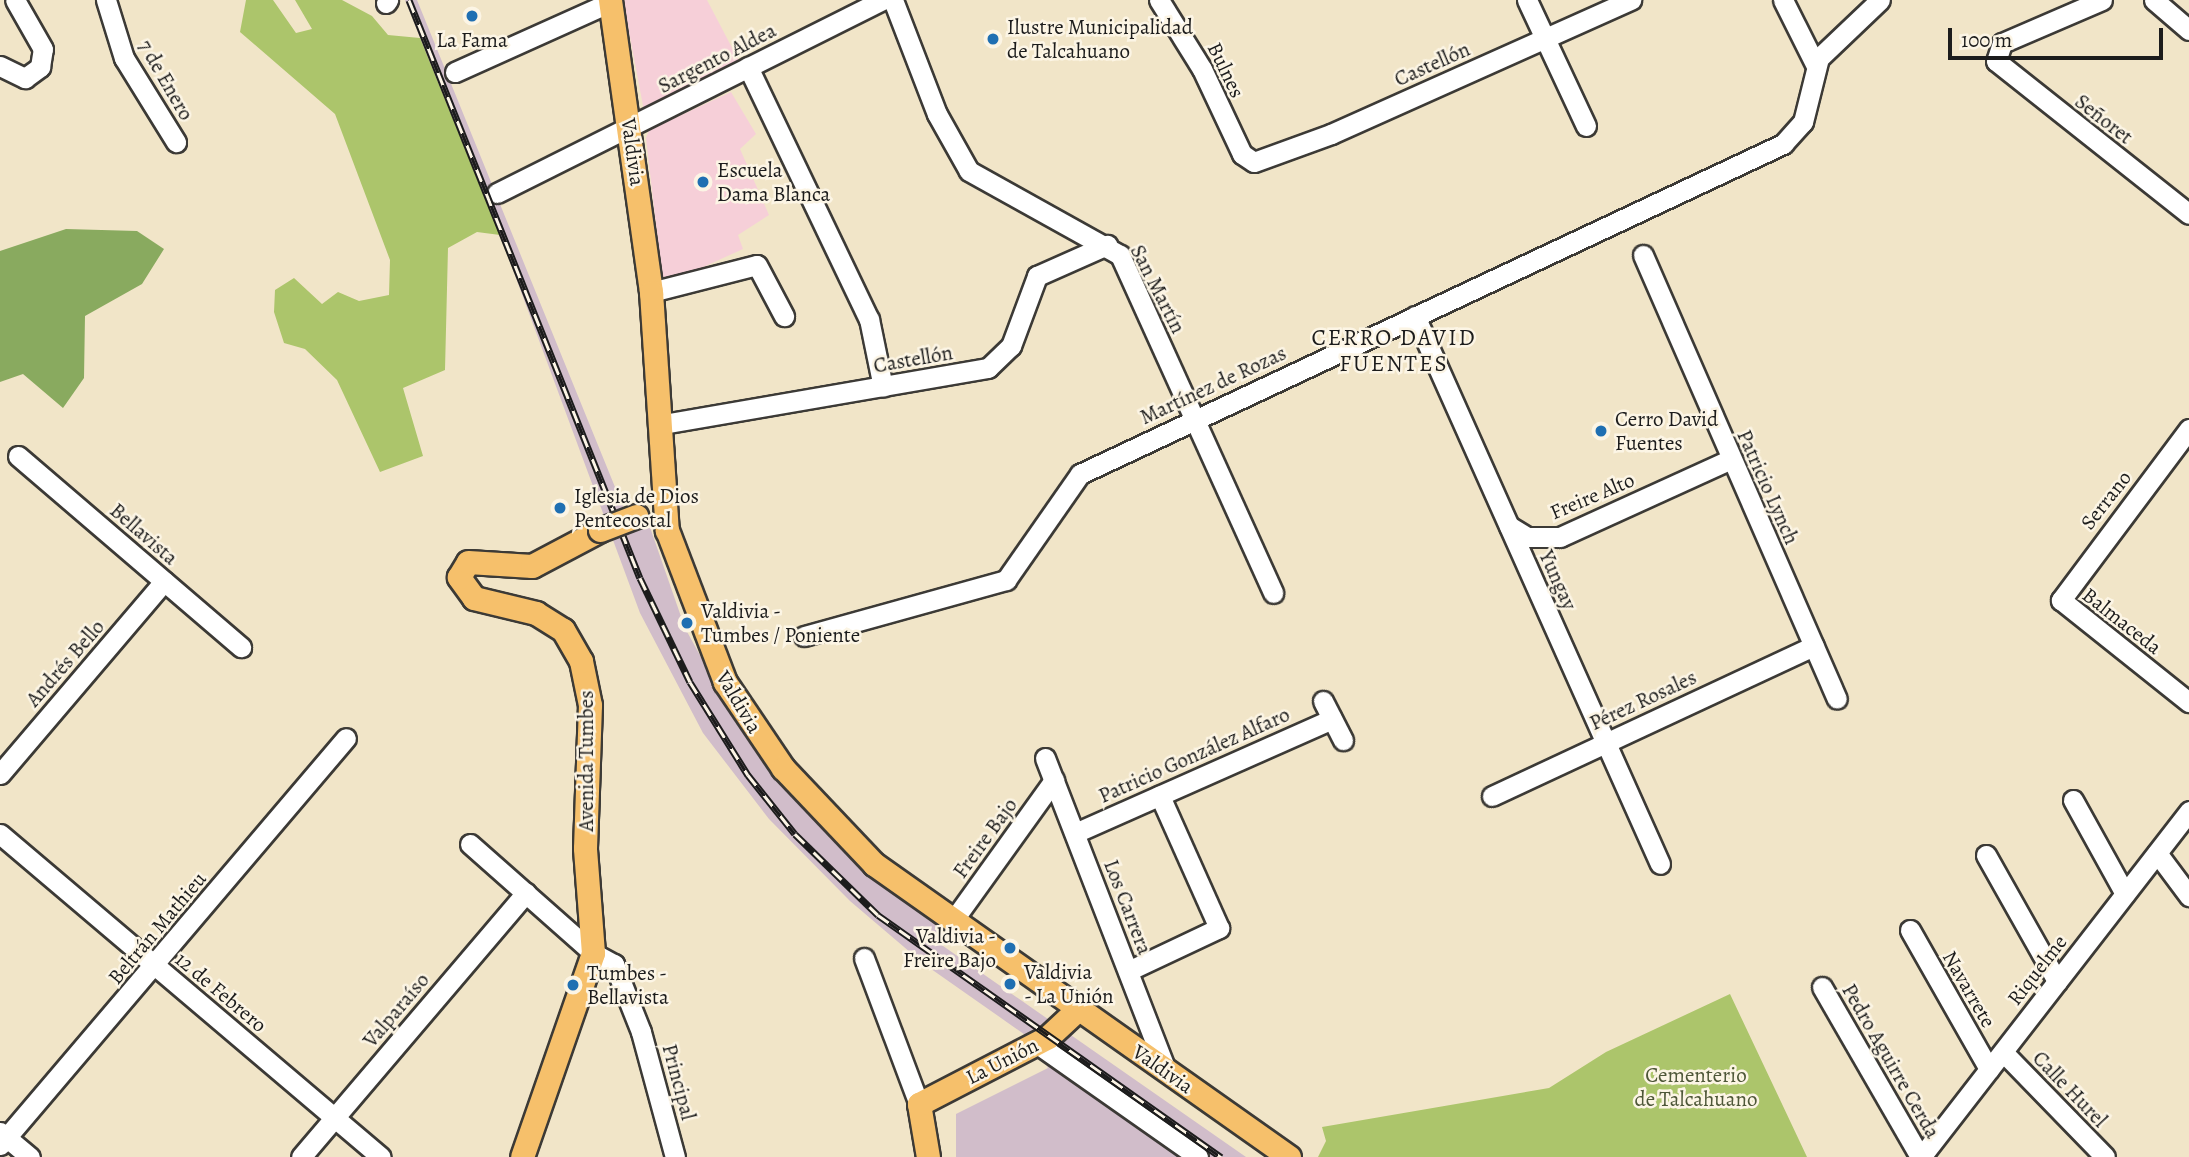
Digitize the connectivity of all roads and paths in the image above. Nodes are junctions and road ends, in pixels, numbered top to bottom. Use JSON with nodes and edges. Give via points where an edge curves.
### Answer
{"nodes":[{"id":1,"x":15,"y":0,"type":"edge"},
{"id":2,"x":106,"y":0,"type":"edge"},
{"id":3,"x":882,"y":0,"type":"edge"},
{"id":4,"x":894,"y":0,"type":"edge"},
{"id":5,"x":1159,"y":0,"type":"edge"},
{"id":6,"x":1527,"y":0,"type":"edge"},
{"id":7,"x":1631,"y":0,"type":"edge"},
{"id":8,"x":1783,"y":0,"type":"edge"},
{"id":9,"x":1880,"y":0,"type":"edge"},
{"id":10,"x":2102,"y":0,"type":"edge"},
{"id":11,"x":2154,"y":0,"type":"edge"},
{"id":12,"x":610,"y":1,"type":"edge"},
{"id":13,"x":1604,"y":6,"type":"edge"},
{"id":14,"x":2189,"y":30,"type":"edge"},
{"id":15,"x":1545,"y":38,"type":"junction"},
{"id":16,"x":1815,"y":64,"type":"junction"},
{"id":17,"x":0,"y":66,"type":"edge"},
{"id":18,"x":748,"y":68,"type":"junction"},
{"id":19,"x":455,"y":72,"type":"dead end"},
{"id":20,"x":630,"y":127,"type":"junction"},
{"id":21,"x":1586,"y":127,"type":"dead end"},
{"id":22,"x":176,"y":142,"type":"dead end"},
{"id":23,"x":1249,"y":161,"type":"joint"},
{"id":24,"x":496,"y":193,"type":"dead end"},
{"id":25,"x":2189,"y":214,"type":"edge"},
{"id":26,"x":1107,"y":245,"type":"junction"},
{"id":27,"x":1643,"y":255,"type":"dead end"},
{"id":28,"x":652,"y":292,"type":"junction"},
{"id":29,"x":784,"y":316,"type":"dead end"},
{"id":30,"x":1415,"y":316,"type":"junction"},
{"id":31,"x":883,"y":387,"type":"junction"},
{"id":32,"x":1194,"y":418,"type":"junction"},
{"id":33,"x":663,"y":424,"type":"junction"},
{"id":34,"x":2189,"y":429,"type":"edge"},
{"id":35,"x":18,"y":456,"type":"dead end"},
{"id":36,"x":1731,"y":459,"type":"junction"},
{"id":37,"x":667,"y":505,"type":"junction"},
{"id":38,"x":1509,"y":525,"type":"junction"},
{"id":39,"x":164,"y":581,"type":"junction"},
{"id":40,"x":1273,"y":593,"type":"dead end"},
{"id":41,"x":2061,"y":600,"type":"joint"},
{"id":42,"x":804,"y":636,"type":"dead end"},
{"id":43,"x":1814,"y":646,"type":"junction"},
{"id":44,"x":241,"y":647,"type":"dead end"},
{"id":45,"x":1837,"y":698,"type":"dead end"},
{"id":46,"x":2189,"y":702,"type":"edge"},
{"id":47,"x":346,"y":738,"type":"dead end"},
{"id":48,"x":1343,"y":740,"type":"dead end"},
{"id":49,"x":1606,"y":742,"type":"junction"},
{"id":50,"x":1045,"y":758,"type":"dead end"},
{"id":51,"x":0,"y":774,"type":"edge"},
{"id":52,"x":1054,"y":780,"type":"junction"},
{"id":53,"x":1160,"y":796,"type":"junction"},
{"id":54,"x":1492,"y":796,"type":"dead end"},
{"id":55,"x":2073,"y":800,"type":"dead end"},
{"id":56,"x":2189,"y":811,"type":"edge"},
{"id":57,"x":1075,"y":833,"type":"junction"},
{"id":58,"x":0,"y":834,"type":"edge"},
{"id":59,"x":470,"y":844,"type":"dead end"},
{"id":60,"x":2157,"y":853,"type":"junction"},
{"id":61,"x":1986,"y":855,"type":"dead end"},
{"id":62,"x":1660,"y":864,"type":"dead end"},
{"id":63,"x":526,"y":893,"type":"junction"},
{"id":64,"x":2125,"y":894,"type":"junction"},
{"id":65,"x":2189,"y":896,"type":"edge"},
{"id":66,"x":952,"y":922,"type":"junction"},
{"id":67,"x":1910,"y":930,"type":"dead end"},
{"id":68,"x":593,"y":953,"type":"junction"},
{"id":69,"x":864,"y":958,"type":"dead end"},
{"id":70,"x":155,"y":965,"type":"junction"},
{"id":71,"x":1128,"y":971,"type":"junction"},
{"id":72,"x":2057,"y":981,"type":"junction"},
{"id":73,"x":1822,"y":987,"type":"dead end"},
{"id":74,"x":1077,"y":1010,"type":"junction"},
{"id":75,"x":1036,"y":1043,"type":"junction"},
{"id":76,"x":2003,"y":1052,"type":"junction"},
{"id":77,"x":1989,"y":1069,"type":"junction"},
{"id":78,"x":1167,"y":1072,"type":"junction"},
{"id":79,"x":919,"y":1104,"type":"junction"},
{"id":80,"x":335,"y":1117,"type":"junction"},
{"id":81,"x":2,"y":1138,"type":"edge"},
{"id":82,"x":30,"y":1157,"type":"edge"},
{"id":83,"x":301,"y":1157,"type":"edge"},
{"id":84,"x":381,"y":1157,"type":"edge"},
{"id":85,"x":522,"y":1157,"type":"edge"},
{"id":86,"x":675,"y":1157,"type":"edge"},
{"id":87,"x":928,"y":1157,"type":"edge"},
{"id":88,"x":1198,"y":1157,"type":"edge"},
{"id":89,"x":1289,"y":1157,"type":"edge"},
{"id":90,"x":1921,"y":1157,"type":"edge"},
{"id":91,"x":2105,"y":1157,"type":"edge"}],
"edges":[{"from":1,"to":17,"type":"street","via":[[43,49],[40,67],[25,78]]},
{"from":2,"to":22,"type":"street","name":"7 de Enero","via":[[124,58]]},
{"from":3,"to":18,"type":"street","name":"Sargento Aldea"},
{"from":4,"to":26,"type":"street","name":"San Martín","via":[[937,114],[969,171]]},
{"from":5,"to":23,"type":"street","name":"Bulnes"},
{"from":6,"to":15,"type":"street"},
{"from":7,"to":13,"type":"street","name":"Castellón"},
{"from":8,"to":16,"type":"street"},
{"from":9,"to":16,"type":"street"},
{"from":10,"to":25,"type":"street","name":"Señoret","via":[[2002,43],[1994,56],[2002,68]]},
{"from":11,"to":14,"type":"street"},
{"from":12,"to":19,"type":"street"},
{"from":12,"to":20,"type":"main road","name":"Valdivia"},
{"from":13,"to":15,"type":"street","name":"Castellón"},
{"from":15,"to":21,"type":"street"},
{"from":15,"to":23,"type":"street","name":"Castellón","via":[[1331,134]]},
{"from":16,"to":30,"type":"street","name":"Martínez de Rozas","via":[[1803,122],[1790,139]]},
{"from":18,"to":20,"type":"street","name":"Sargento Aldea"},
{"from":18,"to":31,"type":"street","via":[[869,319]]},
{"from":20,"to":24,"type":"street","name":"Sargento Aldea"},
{"from":20,"to":28,"type":"main road","name":"Valdivia"},
{"from":26,"to":31,"type":"street","name":"Castellón","via":[[1037,276],[1011,346],[994,365]]},
{"from":26,"to":32,"type":"street","name":"San Martín","via":[[1122,260]]},
{"from":27,"to":36,"type":"street","name":"Patricio Lynch"},
{"from":28,"to":29,"type":"street","via":[[757,265]]},
{"from":28,"to":33,"type":"main road","name":"Valdivia"},
{"from":30,"to":32,"type":"street","name":"Martínez de Rozas"},
{"from":30,"to":38,"type":"street","name":"Yungay"},
{"from":31,"to":33,"type":"street","name":"Castellón"},
{"from":32,"to":40,"type":"street","name":"San Martín"},
{"from":32,"to":42,"type":"street","name":"Martínez de Rozas","via":[[1070,481],[1006,580]]},
{"from":33,"to":37,"type":"main road","name":"Valdivia"},
{"from":34,"to":41,"type":"street","name":"Serrano"},
{"from":35,"to":39,"type":"street","name":"Bellavista"},
{"from":36,"to":38,"type":"street","name":"Freire Alto","via":[[1560,537],[1527,537]]},
{"from":36,"to":43,"type":"street","name":"Patricio Lynch"},
{"from":37,"to":66,"type":"main road","name":"Valdivia","via":[[671,548],[700,627],[755,730],[841,834]]},
{"from":37,"to":68,"type":"main road","name":"Avenida Tumbes","bridge":true,"via":[[600,530],[532,566],[468,562],[458,577],[474,598],[549,619],[581,661],[590,705],[585,848]]},
{"from":38,"to":49,"type":"street","name":"Yungay"},
{"from":39,"to":44,"type":"street","name":"Bellavista"},
{"from":39,"to":51,"type":"street","name":"Andrés Bello"},
{"from":41,"to":46,"type":"street","name":"Balmaceda"},
{"from":43,"to":45,"type":"street","name":"Patricio Lynch"},
{"from":43,"to":49,"type":"street","name":"Pérez Rosales"},
{"from":47,"to":70,"type":"street","name":"Beltrán Mathieu"},
{"from":48,"to":53,"type":"street","name":"Patricio González Alfaro","via":[[1328,710]]},
{"from":49,"to":54,"type":"street","name":"Pérez Rosales"},
{"from":49,"to":62,"type":"street","name":"Yungay"},
{"from":50,"to":52,"type":"street","name":"Los Carrera"},
{"from":52,"to":57,"type":"street","name":"Los Carrera"},
{"from":52,"to":66,"type":"street","name":"Freire Bajo"},
{"from":53,"to":57,"type":"street","name":"Patricio González Alfaro"},
{"from":53,"to":71,"type":"street","via":[[1219,928]]},
{"from":55,"to":64,"type":"street"},
{"from":56,"to":60,"type":"street","name":"Riquelme"},
{"from":57,"to":71,"type":"street","name":"Los Carrera"},
{"from":58,"to":70,"type":"street","name":"12 de Febrero"},
{"from":59,"to":63,"type":"street"},
{"from":60,"to":64,"type":"street","name":"Riquelme"},
{"from":60,"to":65,"type":"street"},
{"from":61,"to":72,"type":"street"},
{"from":63,"to":68,"type":"street"},
{"from":63,"to":80,"type":"street","name":"Valparaíso"},
{"from":64,"to":72,"type":"street","name":"Riquelme"},
{"from":66,"to":74,"type":"main road","name":"Valdivia"},
{"from":67,"to":77,"type":"street","name":"Navarrete"},
{"from":68,"to":85,"type":"main road","name":"Avenida Tumbes"},
{"from":68,"to":86,"type":"street","name":"Principal","via":[[614,964],[627,989]]},
{"from":69,"to":79,"type":"street"},
{"from":70,"to":80,"type":"street","name":"12 de Febrero"},
{"from":70,"to":81,"type":"street","name":"Beltrán Mathieu"},
{"from":71,"to":78,"type":"street","name":"Los Carrera"},
{"from":72,"to":76,"type":"street","name":"Riquelme"},
{"from":73,"to":90,"type":"street","name":"Pedro Aguirre Cerda"},
{"from":74,"to":75,"type":"main road","name":"La Unión"},
{"from":74,"to":78,"type":"main road","name":"Valdivia"},
{"from":75,"to":79,"type":"main road","name":"La Unión"},
{"from":75,"to":88,"type":"street"},
{"from":76,"to":77,"type":"street","name":"Riquelme"},
{"from":76,"to":91,"type":"street","name":"Calle Hurel"},
{"from":77,"to":90,"type":"street","name":"Riquelme"},
{"from":78,"to":89,"type":"main road","name":"Valdivia"},
{"from":79,"to":87,"type":"main road"},
{"from":80,"to":83,"type":"street","name":"Valparaíso"},
{"from":80,"to":84,"type":"street","name":"12 de Febrero"},
{"from":81,"to":82,"type":"street"}]}
